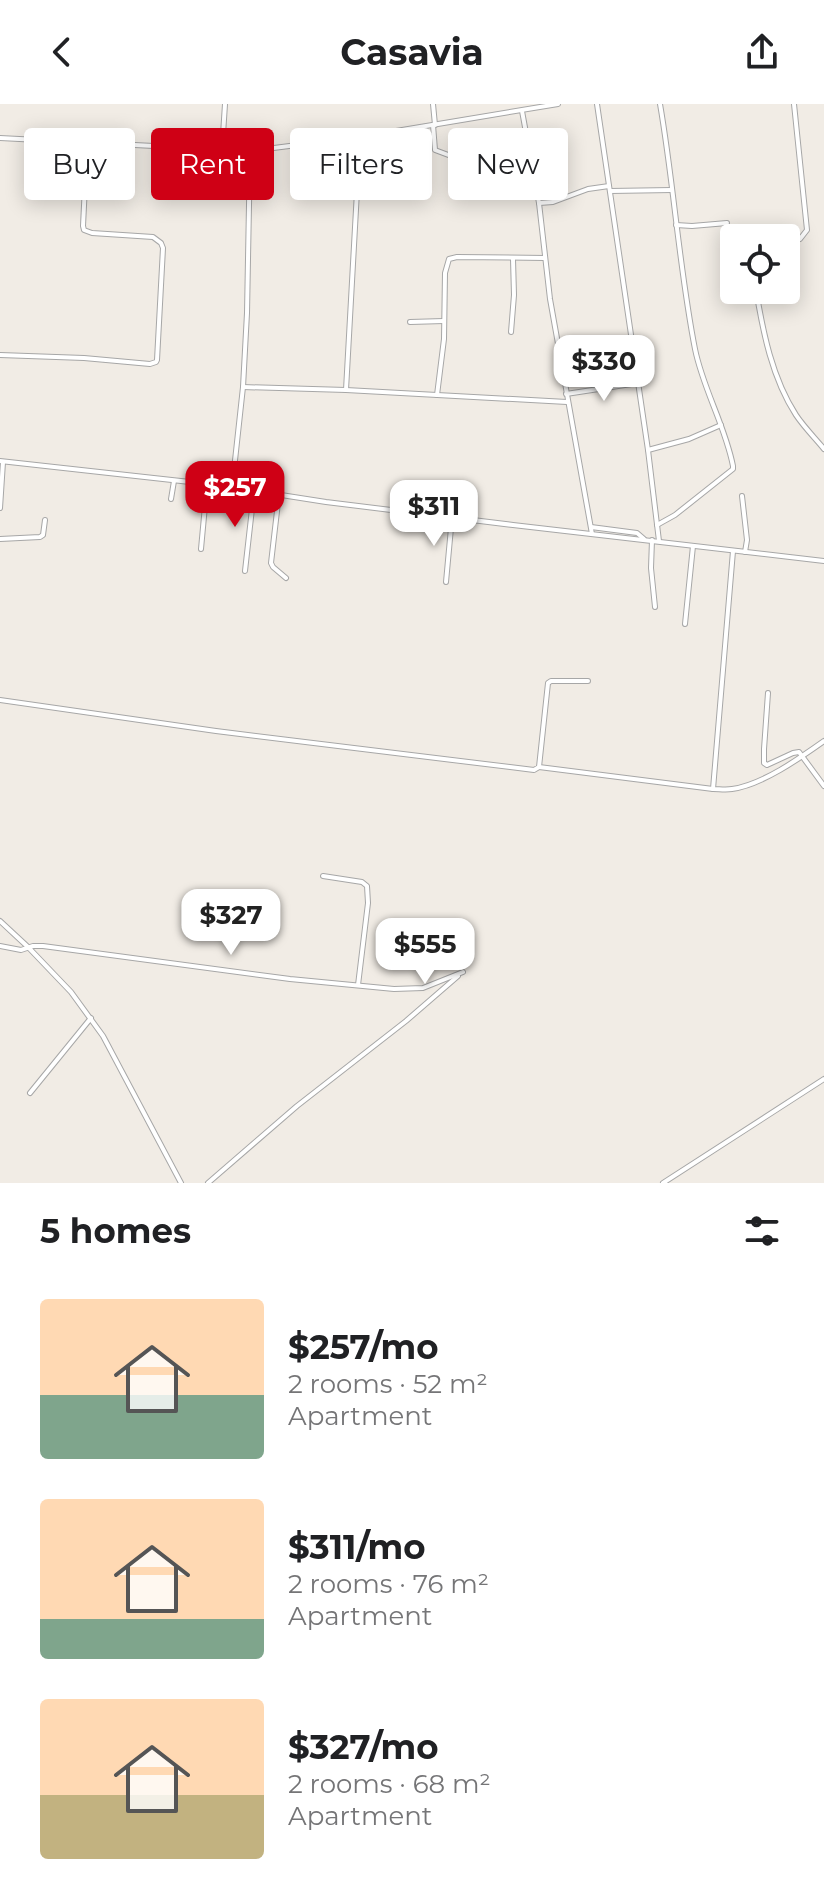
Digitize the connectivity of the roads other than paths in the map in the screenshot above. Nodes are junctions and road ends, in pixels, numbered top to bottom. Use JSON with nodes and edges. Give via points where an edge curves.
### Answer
{"nodes":[{"id":1,"x":225,"y":104,"type":"edge"},
{"id":2,"x":433,"y":104,"type":"edge"},
{"id":3,"x":558,"y":104,"type":"edge"},
{"id":4,"x":597,"y":104,"type":"edge"},
{"id":5,"x":660,"y":104,"type":"edge"},
{"id":6,"x":794,"y":104,"type":"edge"},
{"id":7,"x":522,"y":111,"type":"junction"},
{"id":8,"x":434,"y":125,"type":"junction"},
{"id":9,"x":223,"y":128,"type":"edge"},
{"id":10,"x":416,"y":128,"type":"edge"},
{"id":11,"x":0,"y":138,"type":"edge"},
{"id":12,"x":24,"y":140,"type":"edge"},
{"id":13,"x":448,"y":155,"type":"edge"},
{"id":14,"x":609,"y":188,"type":"junction"},
{"id":15,"x":672,"y":190,"type":"junction"},
{"id":16,"x":84,"y":200,"type":"edge"},
{"id":17,"x":249,"y":200,"type":"edge"},
{"id":18,"x":357,"y":200,"type":"edge"},
{"id":19,"x":539,"y":203,"type":"junction"},
{"id":20,"x":727,"y":223,"type":"dead end"},
{"id":21,"x":676,"y":225,"type":"junction"},
{"id":22,"x":800,"y":239,"type":"edge"},
{"id":23,"x":545,"y":258,"type":"junction"},
{"id":24,"x":513,"y":259,"type":"junction"},
{"id":25,"x":758,"y":304,"type":"edge"},
{"id":26,"x":444,"y":321,"type":"junction"},
{"id":27,"x":410,"y":322,"type":"dead end"},
{"id":28,"x":511,"y":332,"type":"dead end"},
{"id":29,"x":0,"y":355,"type":"edge"},
{"id":30,"x":638,"y":383,"type":"junction"},
{"id":31,"x":243,"y":387,"type":"junction"},
{"id":32,"x":346,"y":390,"type":"junction"},
{"id":33,"x":566,"y":394,"type":"junction"},
{"id":34,"x":437,"y":395,"type":"junction"},
{"id":35,"x":567,"y":402,"type":"junction"},
{"id":36,"x":721,"y":425,"type":"junction"},
{"id":37,"x":824,"y":449,"type":"edge"},
{"id":38,"x":648,"y":450,"type":"junction"},
{"id":39,"x":1,"y":462,"type":"edge"},
{"id":40,"x":174,"y":481,"type":"junction"},
{"id":41,"x":233,"y":488,"type":"junction"},
{"id":42,"x":254,"y":491,"type":"junction"},
{"id":43,"x":279,"y":494,"type":"junction"},
{"id":44,"x":742,"y":496,"type":"dead end"},
{"id":45,"x":171,"y":499,"type":"dead end"},
{"id":46,"x":0,"y":508,"type":"edge"},
{"id":47,"x":452,"y":517,"type":"junction"},
{"id":48,"x":45,"y":520,"type":"dead end"},
{"id":49,"x":657,"y":525,"type":"junction"},
{"id":50,"x":591,"y":527,"type":"junction"},
{"id":51,"x":592,"y":534,"type":"junction"},
{"id":52,"x":0,"y":539,"type":"edge"},
{"id":53,"x":644,"y":539,"type":"junction"},
{"id":54,"x":652,"y":540,"type":"junction"},
{"id":55,"x":659,"y":542,"type":"junction"},
{"id":56,"x":693,"y":546,"type":"junction"},
{"id":57,"x":201,"y":549,"type":"dead end"},
{"id":58,"x":733,"y":551,"type":"junction"},
{"id":59,"x":745,"y":552,"type":"junction"},
{"id":60,"x":824,"y":561,"type":"edge"},
{"id":61,"x":245,"y":571,"type":"dead end"},
{"id":62,"x":286,"y":578,"type":"dead end"},
{"id":63,"x":446,"y":582,"type":"dead end"},
{"id":64,"x":655,"y":607,"type":"dead end"},
{"id":65,"x":685,"y":624,"type":"dead end"},
{"id":66,"x":588,"y":681,"type":"dead end"},
{"id":67,"x":768,"y":693,"type":"dead end"},
{"id":68,"x":0,"y":700,"type":"edge"},
{"id":69,"x":824,"y":741,"type":"edge"},
{"id":70,"x":802,"y":756,"type":"junction"},
{"id":71,"x":539,"y":767,"type":"junction"},
{"id":72,"x":824,"y":786,"type":"edge"},
{"id":73,"x":713,"y":789,"type":"junction"},
{"id":74,"x":323,"y":876,"type":"dead end"},
{"id":75,"x":0,"y":921,"type":"edge"},
{"id":76,"x":0,"y":946,"type":"edge"},
{"id":77,"x":28,"y":947,"type":"junction"},
{"id":78,"x":358,"y":985,"type":"junction"},
{"id":79,"x":91,"y":1018,"type":"junction"},
{"id":80,"x":824,"y":1079,"type":"edge"},
{"id":81,"x":30,"y":1093,"type":"dead end"},
{"id":82,"x":181,"y":1183,"type":"edge"},
{"id":83,"x":208,"y":1183,"type":"edge"},
{"id":84,"x":663,"y":1183,"type":"edge"}],
"edges":[{"from":1,"to":9,"type":"street"},
{"from":2,"to":8,"type":"street"},
{"from":3,"to":7,"type":"street"},
{"from":4,"to":14,"type":"street"},
{"from":5,"to":15,"type":"street"},
{"from":6,"to":22,"type":"street","via":[[807,230]]},
{"from":7,"to":8,"type":"street"},
{"from":7,"to":19,"type":"street"},
{"from":8,"to":10,"type":"street"},
{"from":8,"to":13,"type":"street","via":[[435,150]]},
{"from":11,"to":12,"type":"street"},
{"from":14,"to":15,"type":"street"},
{"from":14,"to":19,"type":"street"},
{"from":14,"to":30,"type":"street"},
{"from":15,"to":21,"type":"street"},
{"from":16,"to":29,"type":"street","via":[[84,230],[153,237],[161,243],[156,362]]},
{"from":17,"to":31,"type":"street"},
{"from":18,"to":32,"type":"street"},
{"from":19,"to":23,"type":"street"},
{"from":20,"to":21,"type":"street"},
{"from":21,"to":36,"type":"street","via":[[698,363]]},
{"from":23,"to":24,"type":"street"},
{"from":23,"to":33,"type":"street"},
{"from":24,"to":26,"type":"street","via":[[449,259]]},
{"from":24,"to":28,"type":"street"},
{"from":25,"to":37,"type":"street","via":[[784,393]]},
{"from":26,"to":27,"type":"street"},
{"from":26,"to":34,"type":"street"},
{"from":30,"to":33,"type":"street"},
{"from":30,"to":38,"type":"street"},
{"from":31,"to":32,"type":"street"},
{"from":31,"to":41,"type":"street"},
{"from":32,"to":34,"type":"street"},
{"from":33,"to":35,"type":"street"},
{"from":34,"to":35,"type":"street"},
{"from":35,"to":50,"type":"street"},
{"from":36,"to":38,"type":"street"},
{"from":36,"to":49,"type":"street","via":[[733,469]]},
{"from":38,"to":49,"type":"street"},
{"from":39,"to":40,"type":"street"},
{"from":39,"to":46,"type":"street"},
{"from":40,"to":41,"type":"street"},
{"from":40,"to":45,"type":"street"},
{"from":41,"to":42,"type":"street"},
{"from":41,"to":57,"type":"street","via":[[206,495]]},
{"from":42,"to":43,"type":"street"},
{"from":42,"to":61,"type":"street"},
{"from":43,"to":47,"type":"street"},
{"from":43,"to":62,"type":"street","via":[[271,563]]},
{"from":44,"to":59,"type":"street"},
{"from":47,"to":51,"type":"street"},
{"from":47,"to":63,"type":"street"},
{"from":48,"to":52,"type":"street","via":[[40,537]]},
{"from":49,"to":55,"type":"street"},
{"from":50,"to":51,"type":"street"},
{"from":50,"to":53,"type":"street","via":[[637,533]]},
{"from":51,"to":53,"type":"street"},
{"from":53,"to":54,"type":"street"},
{"from":54,"to":55,"type":"street"},
{"from":54,"to":64,"type":"street"},
{"from":55,"to":56,"type":"street"},
{"from":56,"to":58,"type":"street"},
{"from":56,"to":65,"type":"street"},
{"from":58,"to":59,"type":"street"},
{"from":58,"to":73,"type":"street"},
{"from":59,"to":60,"type":"street"},
{"from":66,"to":71,"type":"street","via":[[548,683]]},
{"from":67,"to":70,"type":"street","via":[[764,763],[793,753]]},
{"from":68,"to":71,"type":"street","via":[[513,768]]},
{"from":69,"to":70,"type":"street"},
{"from":70,"to":72,"type":"street"},
{"from":70,"to":73,"type":"street","via":[[758,781]]},
{"from":71,"to":73,"type":"street"},
{"from":74,"to":78,"type":"street","via":[[367,886]]},
{"from":75,"to":77,"type":"street"},
{"from":76,"to":77,"type":"street"},
{"from":77,"to":78,"type":"street"},
{"from":77,"to":79,"type":"street"},
{"from":78,"to":83,"type":"street","via":[[423,988],[463,972]]},
{"from":79,"to":81,"type":"street"},
{"from":79,"to":82,"type":"street"},
{"from":80,"to":84,"type":"street"}]}
